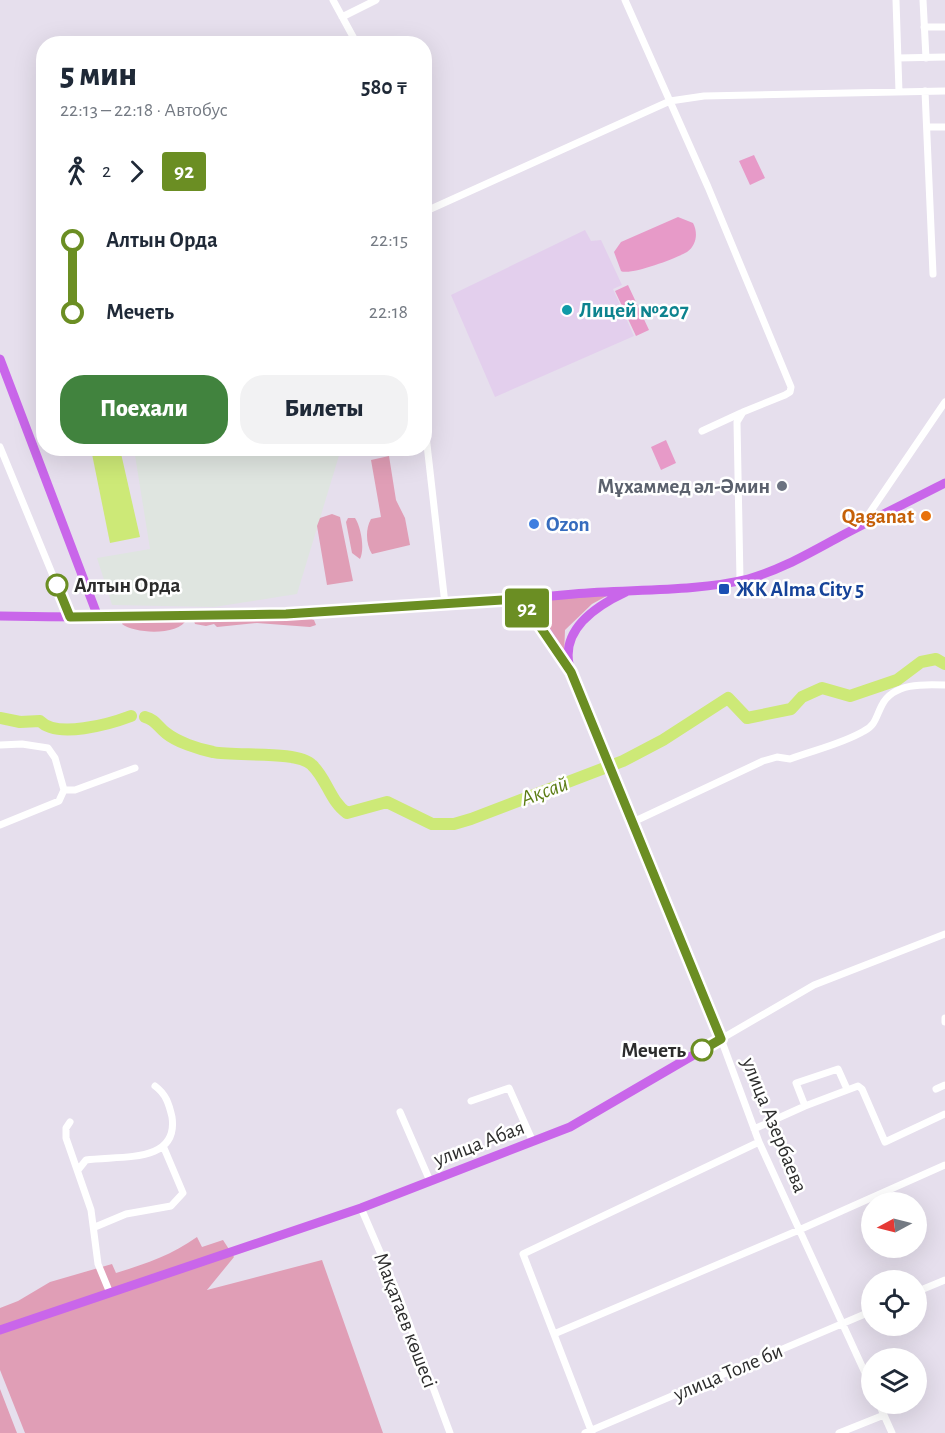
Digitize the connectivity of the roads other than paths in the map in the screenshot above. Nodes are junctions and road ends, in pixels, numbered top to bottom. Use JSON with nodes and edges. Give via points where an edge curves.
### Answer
{"nodes":[{"id":1,"x":333,"y":0,"type":"edge"},
{"id":2,"x":376,"y":0,"type":"edge"},
{"id":3,"x":626,"y":0,"type":"edge"},
{"id":4,"x":896,"y":0,"type":"edge"},
{"id":5,"x":923,"y":0,"type":"edge"},
{"id":6,"x":342,"y":17,"type":"junction"},
{"id":7,"x":924,"y":27,"type":"junction"},
{"id":8,"x":945,"y":27,"type":"edge"},
{"id":9,"x":353,"y":36,"type":"edge"},
{"id":10,"x":945,"y":57,"type":"edge"},
{"id":11,"x":897,"y":58,"type":"junction"},
{"id":12,"x":926,"y":58,"type":"junction"},
{"id":13,"x":925,"y":91,"type":"junction"},
{"id":14,"x":945,"y":91,"type":"edge"},
{"id":15,"x":898,"y":92,"type":"junction"},
{"id":16,"x":670,"y":101,"type":"junction"},
{"id":17,"x":927,"y":127,"type":"junction"},
{"id":18,"x":945,"y":127,"type":"edge"},
{"id":19,"x":432,"y":208,"type":"edge"},
{"id":20,"x":933,"y":274,"type":"dead end"},
{"id":21,"x":0,"y":359,"type":"edge"},
{"id":22,"x":945,"y":402,"type":"edge"},
{"id":23,"x":743,"y":412,"type":"junction"},
{"id":24,"x":702,"y":431,"type":"dead end"},
{"id":25,"x":0,"y":447,"type":"edge"},
{"id":26,"x":36,"y":454,"type":"edge"},
{"id":27,"x":37,"y":456,"type":"edge"},
{"id":28,"x":428,"y":456,"type":"edge"},
{"id":29,"x":945,"y":483,"type":"edge"},
{"id":30,"x":861,"y":526,"type":"junction"},
{"id":31,"x":740,"y":580,"type":"junction"},
{"id":32,"x":634,"y":588,"type":"junction"},
{"id":33,"x":516,"y":599,"type":"junction"},
{"id":34,"x":445,"y":604,"type":"junction"},
{"id":35,"x":0,"y":616,"type":"edge"},
{"id":36,"x":70,"y":617,"type":"junction"},
{"id":37,"x":98,"y":617,"type":"junction"},
{"id":38,"x":571,"y":672,"type":"junction"},
{"id":39,"x":945,"y":685,"type":"edge"},
{"id":40,"x":0,"y":745,"type":"edge"},
{"id":41,"x":135,"y":768,"type":"dead end"},
{"id":42,"x":64,"y":790,"type":"junction"},
{"id":43,"x":633,"y":822,"type":"junction"},
{"id":44,"x":0,"y":825,"type":"edge"},
{"id":45,"x":945,"y":934,"type":"edge"},
{"id":46,"x":721,"y":1039,"type":"junction"},
{"id":47,"x":945,"y":1085,"type":"edge"},
{"id":48,"x":155,"y":1086,"type":"dead end"},
{"id":49,"x":847,"y":1089,"type":"junction"},
{"id":50,"x":936,"y":1089,"type":"dead end"},
{"id":51,"x":471,"y":1101,"type":"dead end"},
{"id":52,"x":805,"y":1106,"type":"junction"},
{"id":53,"x":400,"y":1112,"type":"dead end"},
{"id":54,"x":945,"y":1114,"type":"edge"},
{"id":55,"x":70,"y":1122,"type":"dead end"},
{"id":56,"x":754,"y":1129,"type":"junction"},
{"id":57,"x":533,"y":1142,"type":"junction"},
{"id":58,"x":759,"y":1142,"type":"junction"},
{"id":59,"x":164,"y":1148,"type":"junction"},
{"id":60,"x":945,"y":1165,"type":"edge"},
{"id":61,"x":78,"y":1170,"type":"junction"},
{"id":62,"x":430,"y":1181,"type":"junction"},
{"id":63,"x":361,"y":1208,"type":"junction"},
{"id":64,"x":95,"y":1227,"type":"junction"},
{"id":65,"x":800,"y":1230,"type":"junction"},
{"id":66,"x":945,"y":1280,"type":"edge"},
{"id":67,"x":927,"y":1287,"type":"edge"},
{"id":68,"x":110,"y":1293,"type":"junction"},
{"id":69,"x":861,"y":1316,"type":"edge"},
{"id":70,"x":841,"y":1324,"type":"junction"},
{"id":71,"x":0,"y":1330,"type":"edge"},
{"id":72,"x":554,"y":1334,"type":"junction"},
{"id":73,"x":861,"y":1365,"type":"edge"},
{"id":74,"x":884,"y":1415,"type":"joint"},
{"id":75,"x":590,"y":1432,"type":"edge"},
{"id":76,"x":450,"y":1433,"type":"edge"},
{"id":77,"x":839,"y":1433,"type":"edge"},
{"id":78,"x":892,"y":1433,"type":"edge"}],
"edges":[{"from":1,"to":6,"type":"street"},
{"from":2,"to":6,"type":"street"},
{"from":3,"to":16,"type":"street"},
{"from":4,"to":11,"type":"street"},
{"from":5,"to":7,"type":"street"},
{"from":6,"to":9,"type":"street"},
{"from":7,"to":8,"type":"street"},
{"from":7,"to":12,"type":"street"},
{"from":10,"to":12,"type":"street"},
{"from":11,"to":12,"type":"street"},
{"from":11,"to":15,"type":"street"},
{"from":13,"to":14,"type":"street"},
{"from":13,"to":15,"type":"street"},
{"from":13,"to":17,"type":"street"},
{"from":15,"to":16,"type":"street","via":[[704,96]]},
{"from":16,"to":19,"type":"street"},
{"from":16,"to":23,"type":"street","via":[[791,387],[785,395]]},
{"from":17,"to":18,"type":"street"},
{"from":17,"to":20,"type":"street"},
{"from":21,"to":26,"type":"main road"},
{"from":22,"to":30,"type":"street"},
{"from":23,"to":24,"type":"street"},
{"from":23,"to":31,"type":"street","via":[[737,422],[736,437]]},
{"from":25,"to":36,"type":"street"},
{"from":27,"to":37,"type":"main road"},
{"from":28,"to":34,"type":"street"},
{"from":29,"to":30,"type":"main road"},
{"from":30,"to":31,"type":"main road","via":[[786,566]]},
{"from":31,"to":32,"type":"main road"},
{"from":32,"to":33,"type":"main road"},
{"from":32,"to":38,"type":"main road","name":"улица Азербаева","via":[[607,602],[574,632],[567,656]]},
{"from":33,"to":34,"type":"main road"},
{"from":33,"to":38,"type":"main road","name":"улица Азербаева","via":[[543,628]]},
{"from":34,"to":37,"type":"main road","via":[[286,614]]},
{"from":35,"to":36,"type":"main road"},
{"from":36,"to":37,"type":"main road"},
{"from":38,"to":43,"type":"main road","name":"улица Азербаева"},
{"from":39,"to":43,"type":"street","via":[[918,683],[896,692],[882,704],[875,723],[864,731],[790,759],[763,761]]},
{"from":40,"to":42,"type":"street","via":[[48,748]]},
{"from":41,"to":42,"type":"street","via":[[75,790]]},
{"from":42,"to":44,"type":"street","via":[[59,801]]},
{"from":43,"to":46,"type":"main road","name":"улица Азербаева"},
{"from":45,"to":46,"type":"street","name":"улица Абая","via":[[814,984]]},
{"from":46,"to":56,"type":"street","name":"улица Азербаева"},
{"from":46,"to":57,"type":"main road","name":"улица Абая","via":[[570,1127]]},
{"from":47,"to":50,"type":"street"},
{"from":48,"to":59,"type":"street","via":[[164,1093],[173,1125]]},
{"from":49,"to":52,"type":"street"},
{"from":49,"to":52,"type":"street","via":[[838,1069],[796,1083]]},
{"from":49,"to":54,"type":"street","via":[[862,1089],[885,1142]]},
{"from":51,"to":57,"type":"street","via":[[509,1088]]},
{"from":52,"to":56,"type":"street"},
{"from":53,"to":62,"type":"street"},
{"from":55,"to":61,"type":"street","via":[[66,1138]]},
{"from":56,"to":58,"type":"street","name":"улица Азербаева"},
{"from":57,"to":62,"type":"main road","name":"улица Абая"},
{"from":58,"to":65,"type":"street","name":"улица Азербаева"},
{"from":58,"to":72,"type":"street","via":[[523,1254]]},
{"from":59,"to":61,"type":"street","via":[[126,1158],[86,1160]]},
{"from":59,"to":64,"type":"street","via":[[183,1193],[171,1206],[126,1214]]},
{"from":60,"to":65,"type":"street"},
{"from":61,"to":64,"type":"street"},
{"from":62,"to":63,"type":"main road","name":"улица Абая"},
{"from":63,"to":68,"type":"main road","name":"улица Абая"},
{"from":63,"to":76,"type":"street","name":"Мақатаев көшесі"},
{"from":64,"to":68,"type":"street","via":[[98,1264]]},
{"from":65,"to":70,"type":"street","name":"улица Азербаева"},
{"from":65,"to":72,"type":"street"},
{"from":66,"to":67,"type":"street"},
{"from":68,"to":71,"type":"main road","name":"улица Абая"},
{"from":69,"to":70,"type":"street","name":"улица Толе би"},
{"from":70,"to":73,"type":"street","name":"улица Азербаева"},
{"from":70,"to":75,"type":"street","name":"улица Толе би"},
{"from":72,"to":75,"type":"street"},
{"from":74,"to":77,"type":"street"},
{"from":74,"to":78,"type":"street"}]}
